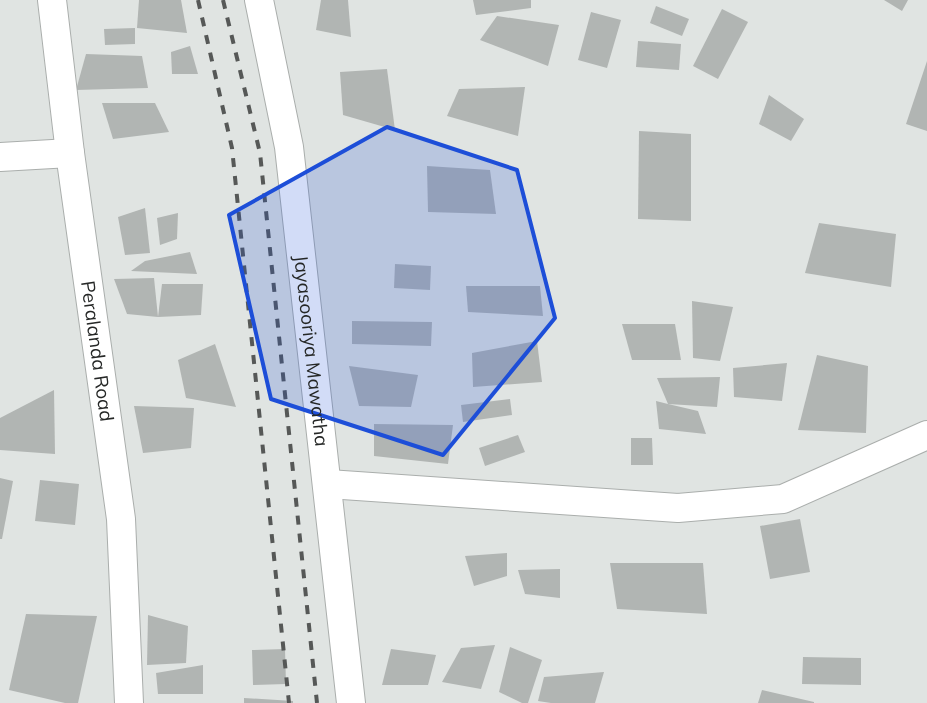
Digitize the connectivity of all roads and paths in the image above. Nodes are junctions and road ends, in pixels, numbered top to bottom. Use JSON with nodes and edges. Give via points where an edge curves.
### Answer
{"nodes":[{"id":1,"x":52,"y":0,"type":"edge"},
{"id":2,"x":259,"y":0,"type":"edge"},
{"id":3,"x":70,"y":153,"type":"junction"},
{"id":4,"x":0,"y":157,"type":"edge"},
{"id":5,"x":927,"y":435,"type":"edge"},
{"id":6,"x":328,"y":484,"type":"junction"},
{"id":7,"x":129,"y":703,"type":"edge"},
{"id":8,"x":351,"y":703,"type":"edge"}],
"edges":[{"from":1,"to":3,"type":"street","name":"Peralanda Road"},
{"from":2,"to":6,"type":"street","name":"Jayasooriya Mawatha","via":[[289,147]]},
{"from":3,"to":4,"type":"street"},
{"from":3,"to":7,"type":"street","name":"Peralanda Road","via":[[121,518]]},
{"from":5,"to":6,"type":"street","via":[[784,498],[678,508]]},
{"from":6,"to":8,"type":"street","name":"Jayasooriya Mawatha"}]}
